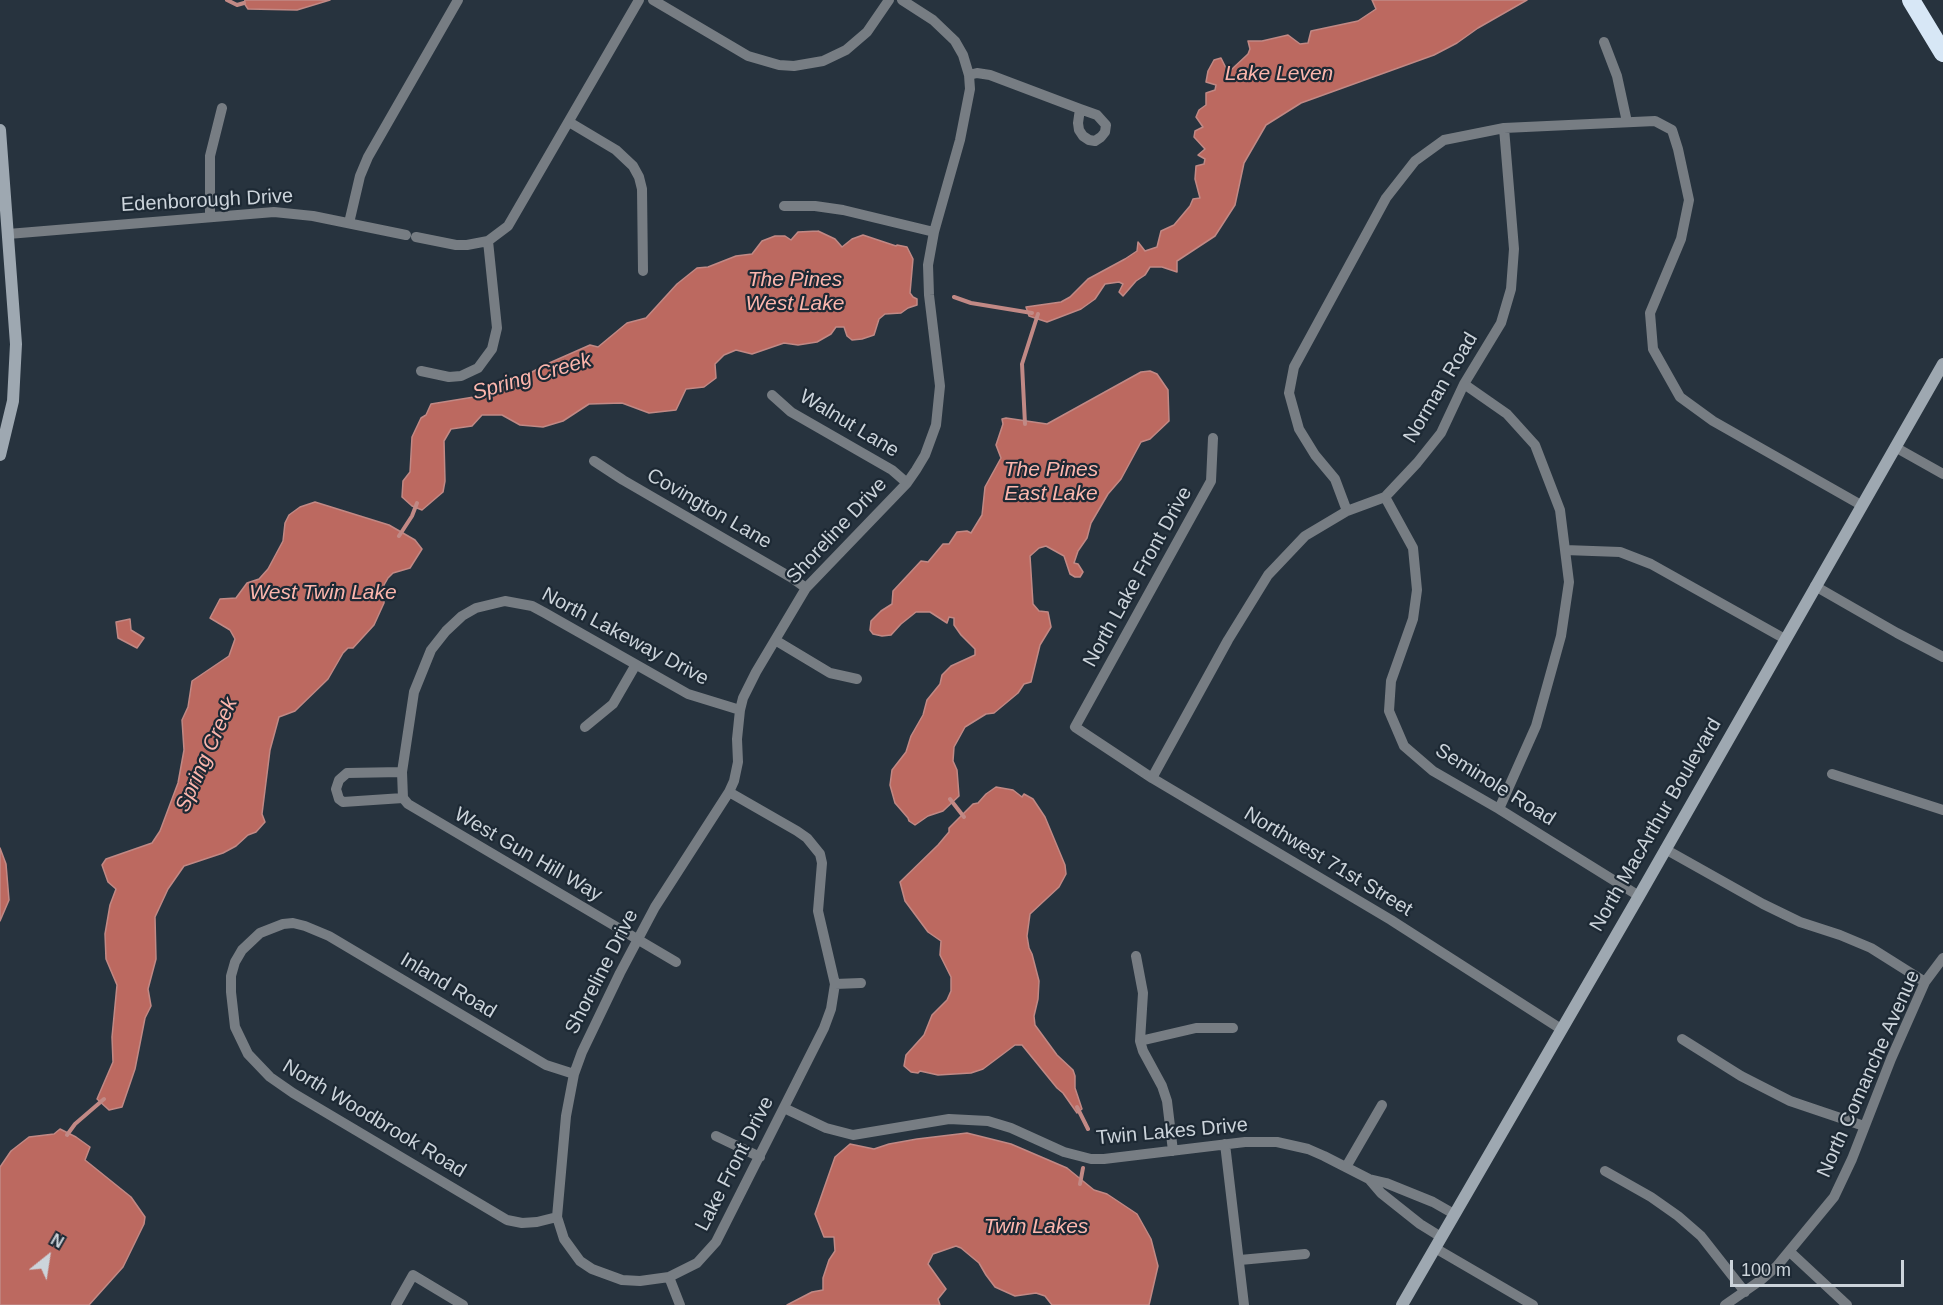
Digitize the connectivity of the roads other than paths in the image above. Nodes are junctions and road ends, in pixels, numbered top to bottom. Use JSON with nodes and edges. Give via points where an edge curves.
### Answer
{"nodes":[{"id":1,"x":458,"y":0,"type":"edge"},
{"id":2,"x":639,"y":0,"type":"edge"},
{"id":3,"x":653,"y":0,"type":"edge"},
{"id":4,"x":889,"y":0,"type":"edge"},
{"id":5,"x":902,"y":0,"type":"edge"},
{"id":6,"x":1911,"y":0,"type":"edge"},
{"id":7,"x":1604,"y":42,"type":"dead end"},
{"id":8,"x":1943,"y":53,"type":"edge"},
{"id":9,"x":969,"y":75,"type":"junction"},
{"id":10,"x":222,"y":108,"type":"dead end"},
{"id":11,"x":1080,"y":109,"type":"dead end"},
{"id":12,"x":1626,"y":122,"type":"junction"},
{"id":13,"x":569,"y":123,"type":"junction"},
{"id":14,"x":1504,"y":128,"type":"junction"},
{"id":15,"x":0,"y":130,"type":"edge"},
{"id":16,"x":784,"y":206,"type":"dead end"},
{"id":17,"x":210,"y":216,"type":"junction"},
{"id":18,"x":349,"y":223,"type":"junction"},
{"id":19,"x":934,"y":232,"type":"junction"},
{"id":20,"x":8,"y":234,"type":"junction"},
{"id":21,"x":488,"y":242,"type":"junction"},
{"id":22,"x":643,"y":271,"type":"dead end"},
{"id":23,"x":1943,"y":364,"type":"edge"},
{"id":24,"x":421,"y":371,"type":"dead end"},
{"id":25,"x":1464,"y":384,"type":"junction"},
{"id":26,"x":772,"y":395,"type":"dead end"},
{"id":27,"x":1213,"y":438,"type":"dead end"},
{"id":28,"x":1895,"y":447,"type":"junction"},
{"id":29,"x":0,"y":454,"type":"edge"},
{"id":30,"x":594,"y":461,"type":"dead end"},
{"id":31,"x":1943,"y":474,"type":"edge"},
{"id":32,"x":907,"y":483,"type":"junction"},
{"id":33,"x":1385,"y":497,"type":"junction"},
{"id":34,"x":1861,"y":505,"type":"junction"},
{"id":35,"x":1347,"y":511,"type":"junction"},
{"id":36,"x":1565,"y":550,"type":"junction"},
{"id":37,"x":1815,"y":586,"type":"junction"},
{"id":38,"x":806,"y":588,"type":"junction"},
{"id":39,"x":1785,"y":639,"type":"junction"},
{"id":40,"x":775,"y":640,"type":"junction"},
{"id":41,"x":1943,"y":657,"type":"edge"},
{"id":42,"x":635,"y":666,"type":"junction"},
{"id":43,"x":857,"y":679,"type":"dead end"},
{"id":44,"x":740,"y":710,"type":"junction"},
{"id":45,"x":1076,"y":727,"type":"joint"},
{"id":46,"x":585,"y":728,"type":"dead end"},
{"id":47,"x":402,"y":772,"type":"junction"},
{"id":48,"x":1832,"y":774,"type":"dead end"},
{"id":49,"x":1152,"y":778,"type":"junction"},
{"id":50,"x":729,"y":792,"type":"junction"},
{"id":51,"x":404,"y":798,"type":"junction"},
{"id":52,"x":1499,"y":808,"type":"junction"},
{"id":53,"x":1943,"y":810,"type":"edge"},
{"id":54,"x":1665,"y":849,"type":"junction"},
{"id":55,"x":1639,"y":896,"type":"junction"},
{"id":56,"x":304,"y":926,"type":"joint"},
{"id":57,"x":637,"y":940,"type":"junction"},
{"id":58,"x":1136,"y":956,"type":"dead end"},
{"id":59,"x":1943,"y":958,"type":"edge"},
{"id":60,"x":676,"y":962,"type":"dead end"},
{"id":61,"x":1925,"y":982,"type":"junction"},
{"id":62,"x":861,"y":983,"type":"dead end"},
{"id":63,"x":835,"y":984,"type":"junction"},
{"id":64,"x":1233,"y":1028,"type":"dead end"},
{"id":65,"x":1561,"y":1029,"type":"junction"},
{"id":66,"x":1682,"y":1039,"type":"dead end"},
{"id":67,"x":1140,"y":1041,"type":"junction"},
{"id":68,"x":574,"y":1074,"type":"junction"},
{"id":69,"x":1382,"y":1105,"type":"dead end"},
{"id":70,"x":784,"y":1108,"type":"junction"},
{"id":71,"x":1864,"y":1126,"type":"junction"},
{"id":72,"x":716,"y":1136,"type":"dead end"},
{"id":73,"x":1225,"y":1144,"type":"junction"},
{"id":74,"x":1173,"y":1151,"type":"junction"},
{"id":75,"x":760,"y":1157,"type":"junction"},
{"id":76,"x":1346,"y":1167,"type":"junction"},
{"id":77,"x":1605,"y":1171,"type":"dead end"},
{"id":78,"x":1369,"y":1179,"type":"junction"},
{"id":79,"x":1454,"y":1214,"type":"junction"},
{"id":80,"x":556,"y":1217,"type":"junction"},
{"id":81,"x":1441,"y":1237,"type":"junction"},
{"id":82,"x":1435,"y":1248,"type":"junction"},
{"id":83,"x":1790,"y":1252,"type":"junction"},
{"id":84,"x":1305,"y":1254,"type":"dead end"},
{"id":85,"x":1240,"y":1260,"type":"junction"},
{"id":86,"x":669,"y":1277,"type":"junction"},
{"id":87,"x":1745,"y":1292,"type":"junction"},
{"id":88,"x":396,"y":1305,"type":"edge"},
{"id":89,"x":463,"y":1305,"type":"edge"},
{"id":90,"x":680,"y":1305,"type":"edge"},
{"id":91,"x":1244,"y":1305,"type":"edge"},
{"id":92,"x":1402,"y":1305,"type":"edge"},
{"id":93,"x":1533,"y":1305,"type":"edge"},
{"id":94,"x":1725,"y":1305,"type":"edge"},
{"id":95,"x":1847,"y":1305,"type":"edge"}],
"edges":[{"from":1,"to":18,"type":"street","via":[[368,157]]},
{"from":2,"to":13,"type":"street"},
{"from":3,"to":4,"type":"street","via":[[748,56],[794,66],[823,61],[846,50],[867,32]]},
{"from":5,"to":9,"type":"street","name":"Shoreline Drive","via":[[946,30],[963,55]]},
{"from":6,"to":8,"type":"highway"},
{"from":7,"to":12,"type":"street","via":[[1617,76]]},
{"from":9,"to":11,"type":"street","via":[[990,75]]},
{"from":9,"to":19,"type":"street","name":"Shoreline Drive","via":[[966,114]]},
{"from":10,"to":17,"type":"street","via":[[210,156]]},
{"from":12,"to":14,"type":"street"},
{"from":12,"to":34,"type":"street","via":[[1655,121],[1672,130],[1689,200],[1681,239],[1650,313],[1653,349],[1680,397],[1713,421]]},
{"from":13,"to":21,"type":"street","via":[[508,226]]},
{"from":13,"to":22,"type":"street","via":[[616,150],[639,177]]},
{"from":14,"to":25,"type":"street","name":"Norman Road","via":[[1514,249],[1511,289],[1501,323]]},
{"from":14,"to":35,"type":"street","via":[[1444,140],[1415,161],[1386,198],[1294,367],[1289,393],[1299,429],[1335,479]]},
{"from":15,"to":20,"type":"main road"},
{"from":16,"to":19,"type":"street","via":[[843,210]]},
{"from":17,"to":18,"type":"street","name":"Edenborough Drive","via":[[294,212]]},
{"from":17,"to":20,"type":"street","name":"Edenborough Drive"},
{"from":18,"to":21,"type":"street","name":"Edenborough Drive","via":[[456,245]]},
{"from":19,"to":32,"type":"street","name":"Shoreline Drive","via":[[928,281],[939,408],[925,455]]},
{"from":20,"to":29,"type":"main road","via":[[16,371]]},
{"from":21,"to":24,"type":"street","via":[[497,328],[492,349],[478,368],[461,376]]},
{"from":23,"to":28,"type":"main road","name":"North MacArthur Boulevard"},
{"from":25,"to":33,"type":"street","name":"Norman Road","via":[[1441,433]]},
{"from":25,"to":36,"type":"street","via":[[1507,414],[1535,446],[1560,510]]},
{"from":26,"to":32,"type":"street","name":"Walnut Lane","via":[[791,411]]},
{"from":27,"to":45,"type":"street","name":"North Lake Front Drive","via":[[1211,481]]},
{"from":28,"to":31,"type":"street"},
{"from":28,"to":34,"type":"main road","name":"North MacArthur Boulevard"},
{"from":30,"to":38,"type":"street","name":"Covington Lane"},
{"from":32,"to":38,"type":"street","name":"Shoreline Drive"},
{"from":33,"to":35,"type":"street","name":"Norman Road"},
{"from":33,"to":52,"type":"street","name":"Seminole Road","via":[[1413,548],[1417,590],[1413,619],[1391,681],[1389,711],[1404,746],[1433,771]]},
{"from":34,"to":37,"type":"main road","name":"North MacArthur Boulevard"},
{"from":35,"to":49,"type":"street","name":"Norman Road","via":[[1305,536],[1269,574]]},
{"from":36,"to":39,"type":"street","via":[[1620,552],[1651,564]]},
{"from":36,"to":52,"type":"street","via":[[1569,582],[1561,636],[1536,726]]},
{"from":37,"to":39,"type":"main road","name":"North MacArthur Boulevard"},
{"from":37,"to":41,"type":"street"},
{"from":38,"to":40,"type":"street","name":"Shoreline Drive"},
{"from":39,"to":54,"type":"main road","name":"North MacArthur Boulevard"},
{"from":40,"to":43,"type":"street","via":[[830,673]]},
{"from":40,"to":44,"type":"street","name":"Shoreline Drive","via":[[748,687]]},
{"from":42,"to":44,"type":"street","name":"North Lakeway Drive","via":[[688,694]]},
{"from":42,"to":46,"type":"street","via":[[613,704]]},
{"from":42,"to":47,"type":"street","name":"North Lakeway Drive","via":[[532,606],[505,601],[476,608],[462,616],[431,650],[414,692]]},
{"from":44,"to":50,"type":"street","name":"Shoreline Drive","via":[[736,772]]},
{"from":45,"to":49,"type":"street","name":"Northwest 71st Street"},
{"from":47,"to":51,"type":"street"},
{"from":47,"to":51,"type":"street","via":[[347,772],[336,789],[343,802]]},
{"from":48,"to":53,"type":"street"},
{"from":49,"to":65,"type":"street","name":"Northwest 71st Street","via":[[1391,920]]},
{"from":50,"to":57,"type":"street","name":"Shoreline Drive"},
{"from":50,"to":63,"type":"street","name":"Lake Front Drive","via":[[797,831],[819,854],[822,863],[818,911]]},
{"from":51,"to":57,"type":"street","name":"West Gun Hill Way","via":[[416,810]]},
{"from":52,"to":55,"type":"street","name":"Seminole Road"},
{"from":54,"to":55,"type":"main road","name":"North MacArthur Boulevard"},
{"from":54,"to":61,"type":"street","via":[[1800,922],[1882,954]]},
{"from":55,"to":65,"type":"main road","name":"North MacArthur Boulevard"},
{"from":56,"to":68,"type":"street","name":"Inland Road","via":[[329,936],[546,1065]]},
{"from":56,"to":80,"type":"street","name":"North Woodbrook Road","via":[[283,924],[260,933],[235,962],[231,976],[235,1027],[258,1066],[293,1093],[507,1220],[537,1222]]},
{"from":57,"to":60,"type":"street","name":"West Gun Hill Way"},
{"from":57,"to":68,"type":"street","name":"Shoreline Drive"},
{"from":58,"to":67,"type":"street","via":[[1143,993]]},
{"from":59,"to":61,"type":"street","name":"North Comanche Avenue"},
{"from":61,"to":71,"type":"street","name":"North Comanche Avenue"},
{"from":62,"to":63,"type":"street"},
{"from":63,"to":70,"type":"street","name":"Lake Front Drive","via":[[824,1028]]},
{"from":64,"to":67,"type":"street","via":[[1196,1028]]},
{"from":65,"to":79,"type":"main road","name":"North MacArthur Boulevard"},
{"from":66,"to":71,"type":"street","via":[[1790,1101]]},
{"from":67,"to":74,"type":"street","via":[[1167,1101]]},
{"from":68,"to":80,"type":"street","name":"Shoreline Drive"},
{"from":69,"to":76,"type":"street"},
{"from":70,"to":74,"type":"street","name":"Twin Lakes Drive","via":[[845,1134],[861,1135],[949,1119],[976,1119],[998,1123],[1064,1152],[1091,1159]]},
{"from":70,"to":75,"type":"street","name":"Lake Front Drive"},
{"from":71,"to":83,"type":"street","name":"North Comanche Avenue","via":[[1834,1197]]},
{"from":72,"to":75,"type":"street"},
{"from":73,"to":74,"type":"street","name":"Twin Lakes Drive"},
{"from":73,"to":76,"type":"street","name":"Twin Lakes Drive","via":[[1292,1145]]},
{"from":73,"to":85,"type":"street"},
{"from":75,"to":86,"type":"street","name":"Lake Front Drive","via":[[716,1242],[697,1263]]},
{"from":76,"to":78,"type":"street","name":"Twin Lakes Drive"},
{"from":77,"to":87,"type":"street","via":[[1678,1216],[1701,1236]]},
{"from":78,"to":79,"type":"street","name":"Twin Lakes Drive","via":[[1433,1202]]},
{"from":78,"to":81,"type":"street","via":[[1412,1218]]},
{"from":79,"to":81,"type":"main road","name":"North MacArthur Boulevard"},
{"from":80,"to":86,"type":"street","name":"Lake Front Drive","via":[[571,1252],[592,1269],[622,1280]]},
{"from":81,"to":82,"type":"main road","name":"North MacArthur Boulevard"},
{"from":82,"to":92,"type":"main road","name":"North MacArthur Boulevard"},
{"from":82,"to":93,"type":"street"},
{"from":83,"to":87,"type":"street","name":"North Comanche Avenue"},
{"from":83,"to":95,"type":"street"},
{"from":84,"to":85,"type":"street"},
{"from":85,"to":91,"type":"street"},
{"from":86,"to":90,"type":"street"},
{"from":87,"to":94,"type":"street","name":"North Comanche Avenue"},
{"from":88,"to":89,"type":"street","via":[[413,1275]]}]}
